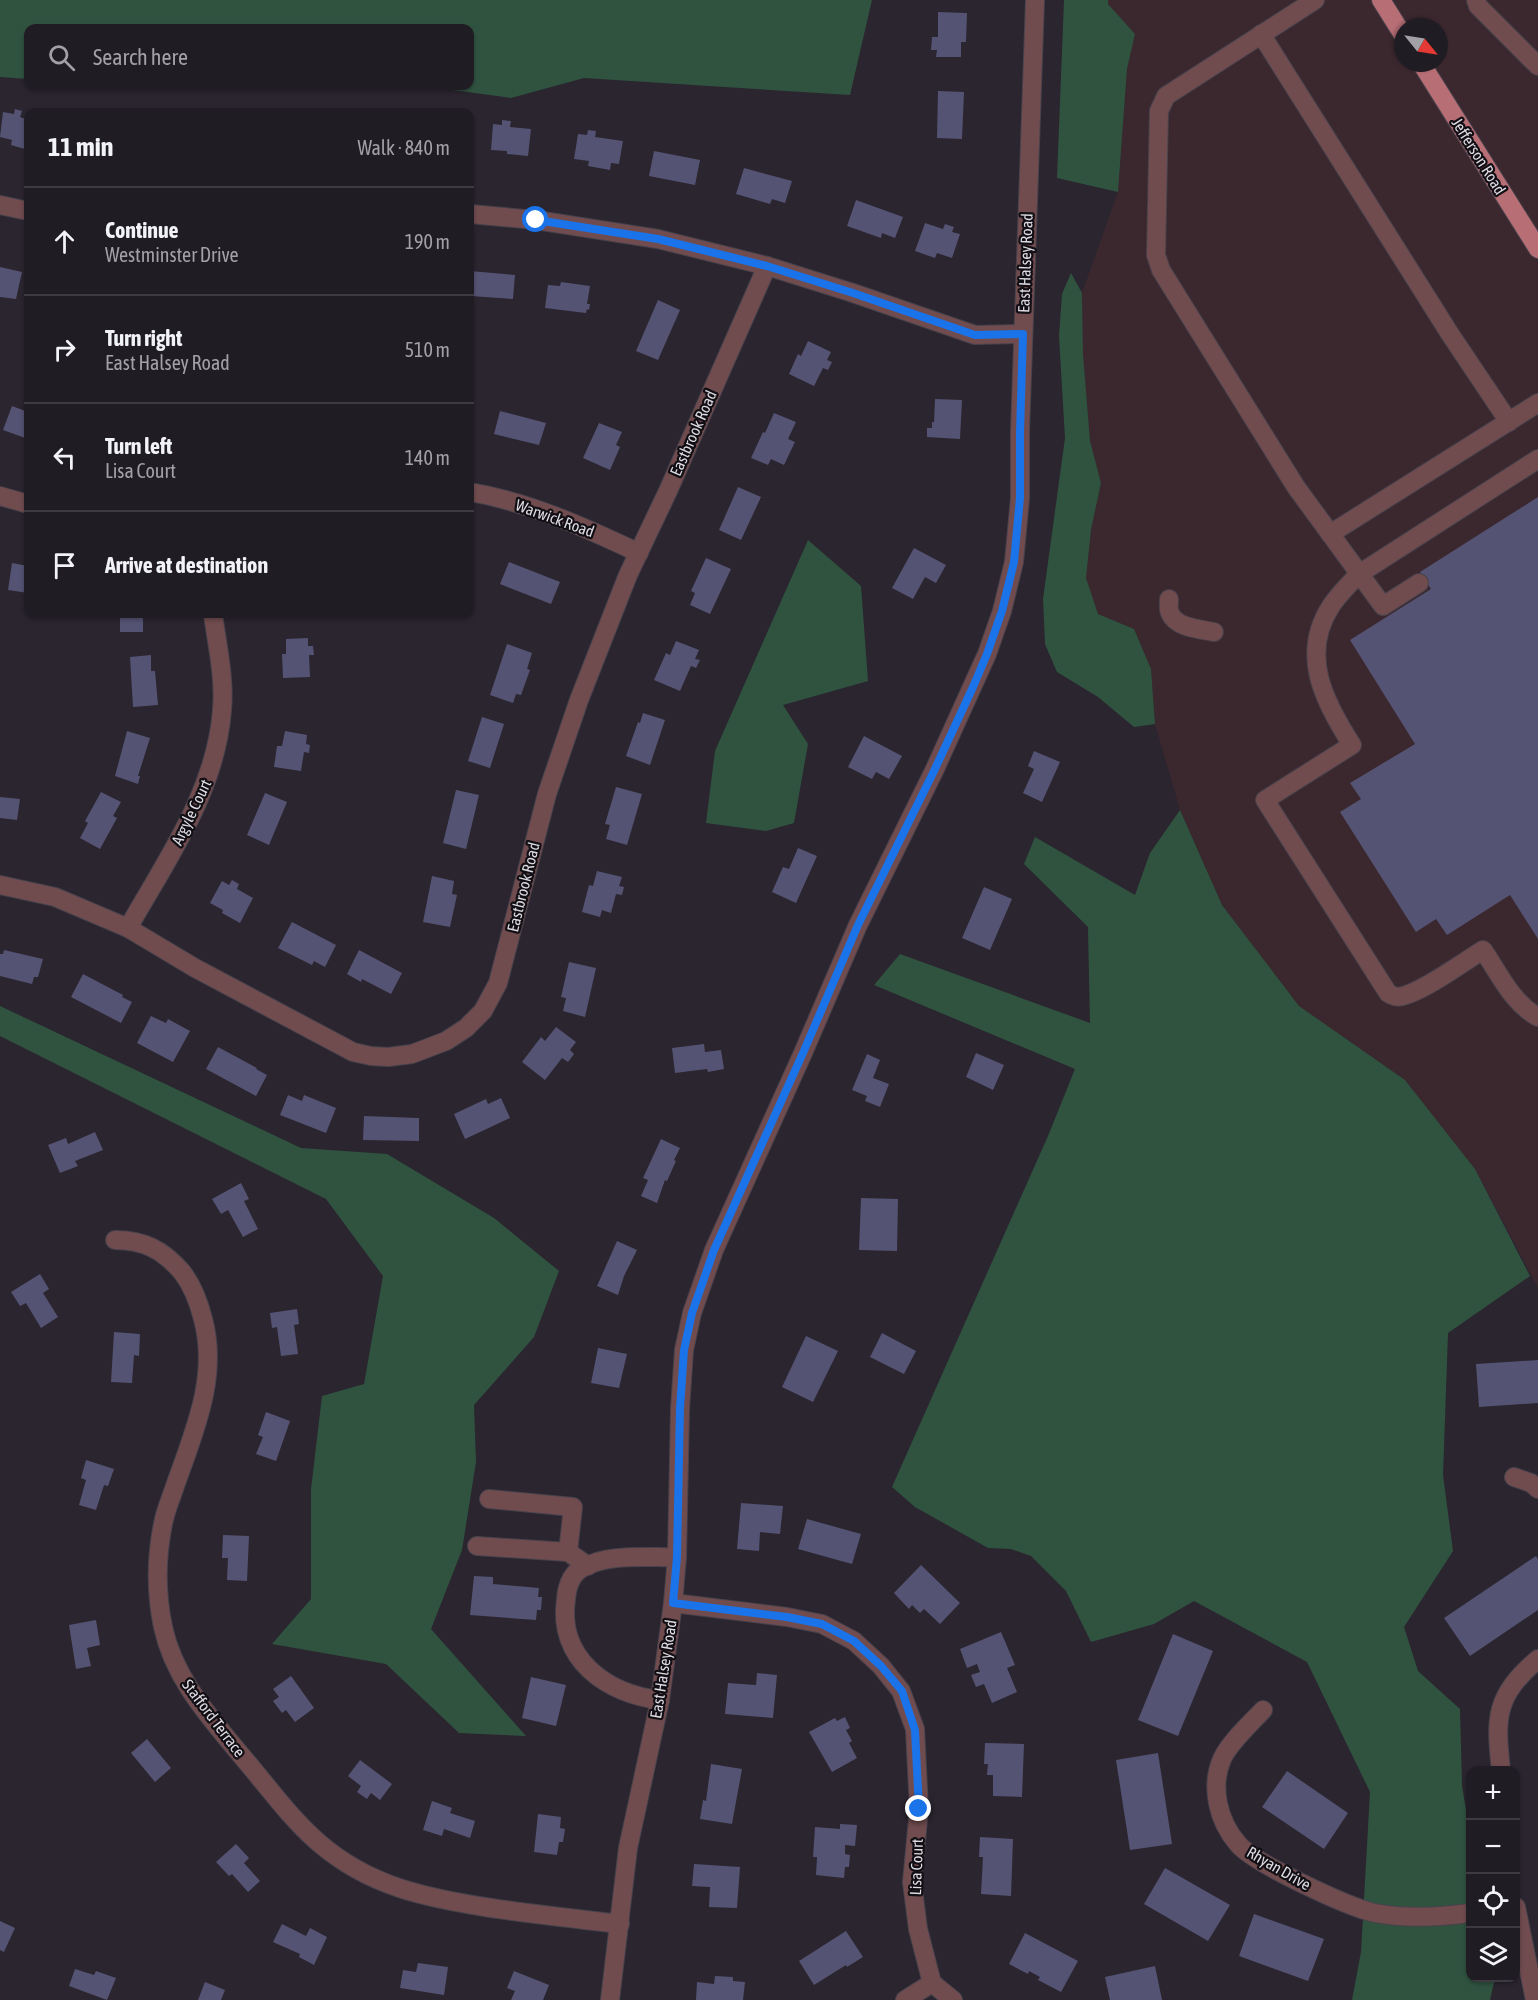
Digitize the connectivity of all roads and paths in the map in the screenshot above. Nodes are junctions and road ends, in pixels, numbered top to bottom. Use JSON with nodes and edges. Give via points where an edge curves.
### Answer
{"nodes":[{"id":1,"x":1035,"y":0,"type":"edge"},
{"id":2,"x":1315,"y":0,"type":"edge"},
{"id":3,"x":1476,"y":0,"type":"edge"},
{"id":4,"x":1388,"y":2,"type":"edge"},
{"id":5,"x":1395,"y":18,"type":"edge"},
{"id":6,"x":1261,"y":34,"type":"junction"},
{"id":7,"x":1538,"y":66,"type":"edge"},
{"id":8,"x":1427,"y":72,"type":"edge"},
{"id":9,"x":0,"y":205,"type":"edge"},
{"id":10,"x":24,"y":210,"type":"edge"},
{"id":11,"x":474,"y":214,"type":"edge"},
{"id":12,"x":1538,"y":249,"type":"edge"},
{"id":13,"x":767,"y":266,"type":"junction"},
{"id":14,"x":1023,"y":334,"type":"junction"},
{"id":15,"x":1538,"y":403,"type":"edge"},
{"id":16,"x":1509,"y":422,"type":"junction"},
{"id":17,"x":1538,"y":459,"type":"edge"},
{"id":18,"x":474,"y":493,"type":"edge"},
{"id":19,"x":0,"y":496,"type":"edge"},
{"id":20,"x":24,"y":503,"type":"edge"},
{"id":21,"x":1330,"y":534,"type":"junction"},
{"id":22,"x":639,"y":553,"type":"junction"},
{"id":23,"x":1359,"y":574,"type":"junction"},
{"id":24,"x":1419,"y":583,"type":"dead end"},
{"id":25,"x":1169,"y":598,"type":"dead end"},
{"id":26,"x":214,"y":618,"type":"edge"},
{"id":27,"x":1214,"y":632,"type":"dead end"},
{"id":28,"x":0,"y":885,"type":"edge"},
{"id":29,"x":128,"y":928,"type":"junction"},
{"id":30,"x":1538,"y":1017,"type":"edge"},
{"id":31,"x":115,"y":1240,"type":"dead end"},
{"id":32,"x":1514,"y":1477,"type":"dead end"},
{"id":33,"x":1538,"y":1489,"type":"edge"},
{"id":34,"x":489,"y":1499,"type":"dead end"},
{"id":35,"x":477,"y":1546,"type":"dead end"},
{"id":36,"x":568,"y":1552,"type":"junction"},
{"id":37,"x":677,"y":1557,"type":"junction"},
{"id":38,"x":588,"y":1566,"type":"junction"},
{"id":39,"x":673,"y":1603,"type":"junction"},
{"id":40,"x":1538,"y":1659,"type":"edge"},
{"id":41,"x":660,"y":1700,"type":"junction"},
{"id":42,"x":1263,"y":1710,"type":"dead end"},
{"id":43,"x":1501,"y":1766,"type":"edge"},
{"id":44,"x":1466,"y":1912,"type":"edge"},
{"id":45,"x":620,"y":1924,"type":"junction"},
{"id":46,"x":1520,"y":1928,"type":"edge"},
{"id":47,"x":932,"y":1983,"type":"junction"},
{"id":48,"x":610,"y":2000,"type":"edge"},
{"id":49,"x":905,"y":2000,"type":"edge"},
{"id":50,"x":953,"y":2000,"type":"edge"},
{"id":51,"x":1535,"y":2000,"type":"edge"}],
"edges":[{"from":1,"to":14,"type":"street","name":"East Halsey Road"},
{"from":2,"to":6,"type":"street"},
{"from":3,"to":7,"type":"street"},
{"from":4,"to":5,"type":"main road"},
{"from":6,"to":16,"type":"street"},
{"from":6,"to":21,"type":"street","via":[[1166,96],[1159,111],[1156,255],[1161,270],[1270,447]]},
{"from":8,"to":12,"type":"main road","name":"Jefferson Road"},
{"from":9,"to":10,"type":"street"},
{"from":11,"to":13,"type":"street","via":[[658,239]]},
{"from":13,"to":14,"type":"street","via":[[975,335]]},
{"from":13,"to":22,"type":"street","name":"Eastbrook Road"},
{"from":14,"to":37,"type":"street","name":"East Halsey Road","via":[[1020,498],[1014,562],[1002,611],[973,687],[858,925],[714,1250],[692,1313],[684,1350],[680,1408]]},
{"from":15,"to":16,"type":"street"},
{"from":16,"to":21,"type":"street"},
{"from":17,"to":23,"type":"street"},
{"from":18,"to":22,"type":"street","name":"Warwick Road","via":[[528,506]]},
{"from":19,"to":20,"type":"street"},
{"from":21,"to":23,"type":"street"},
{"from":22,"to":29,"type":"street","name":"Eastbrook Road","via":[[579,700],[548,794],[498,983],[483,1011],[465,1028],[446,1041],[412,1054],[388,1057],[352,1052]]},
{"from":23,"to":24,"type":"street","via":[[1383,606]]},
{"from":23,"to":30,"type":"street","via":[[1331,606],[1322,624],[1317,650],[1324,698],[1352,746],[1265,800],[1388,993],[1405,996],[1483,950],[1515,999]]},
{"from":25,"to":27,"type":"street","via":[[1170,613],[1176,622]]},
{"from":26,"to":29,"type":"street","name":"Argyle Court","via":[[222,708],[212,767],[199,801]]},
{"from":28,"to":29,"type":"street","name":"Eastbrook Road","via":[[55,897]]},
{"from":31,"to":45,"type":"street","name":"Stafford Terrace","via":[[149,1244],[169,1257],[190,1286],[206,1331],[208,1379],[163,1521],[157,1574],[163,1629],[175,1663],[199,1704],[303,1828],[343,1861],[370,1877],[438,1900]]},
{"from":32,"to":33,"type":"street"},
{"from":34,"to":36,"type":"street","via":[[573,1507]]},
{"from":35,"to":36,"type":"street"},
{"from":36,"to":38,"type":"street"},
{"from":37,"to":38,"type":"street","via":[[623,1558]]},
{"from":37,"to":39,"type":"street","name":"East Halsey Road"},
{"from":38,"to":41,"type":"street","via":[[580,1569],[568,1584],[564,1612],[568,1638],[579,1658],[596,1676],[616,1689]]},
{"from":39,"to":41,"type":"street","name":"East Halsey Road"},
{"from":39,"to":47,"type":"street","name":"Lisa Court","via":[[822,1624],[854,1641],[902,1691],[915,1730],[919,1809],[912,1882],[918,1929]]},
{"from":40,"to":43,"type":"street","via":[[1506,1694],[1498,1715]]},
{"from":41,"to":45,"type":"street","name":"East Halsey Road","via":[[628,1848]]},
{"from":42,"to":44,"type":"street","name":"Rhyan Drive","via":[[1222,1758],[1215,1791],[1222,1819],[1238,1844],[1278,1870],[1374,1913],[1410,1916]]},
{"from":45,"to":48,"type":"street","name":"East Halsey Road"},
{"from":46,"to":51,"type":"street"},
{"from":47,"to":49,"type":"street"},
{"from":47,"to":50,"type":"street"}]}
